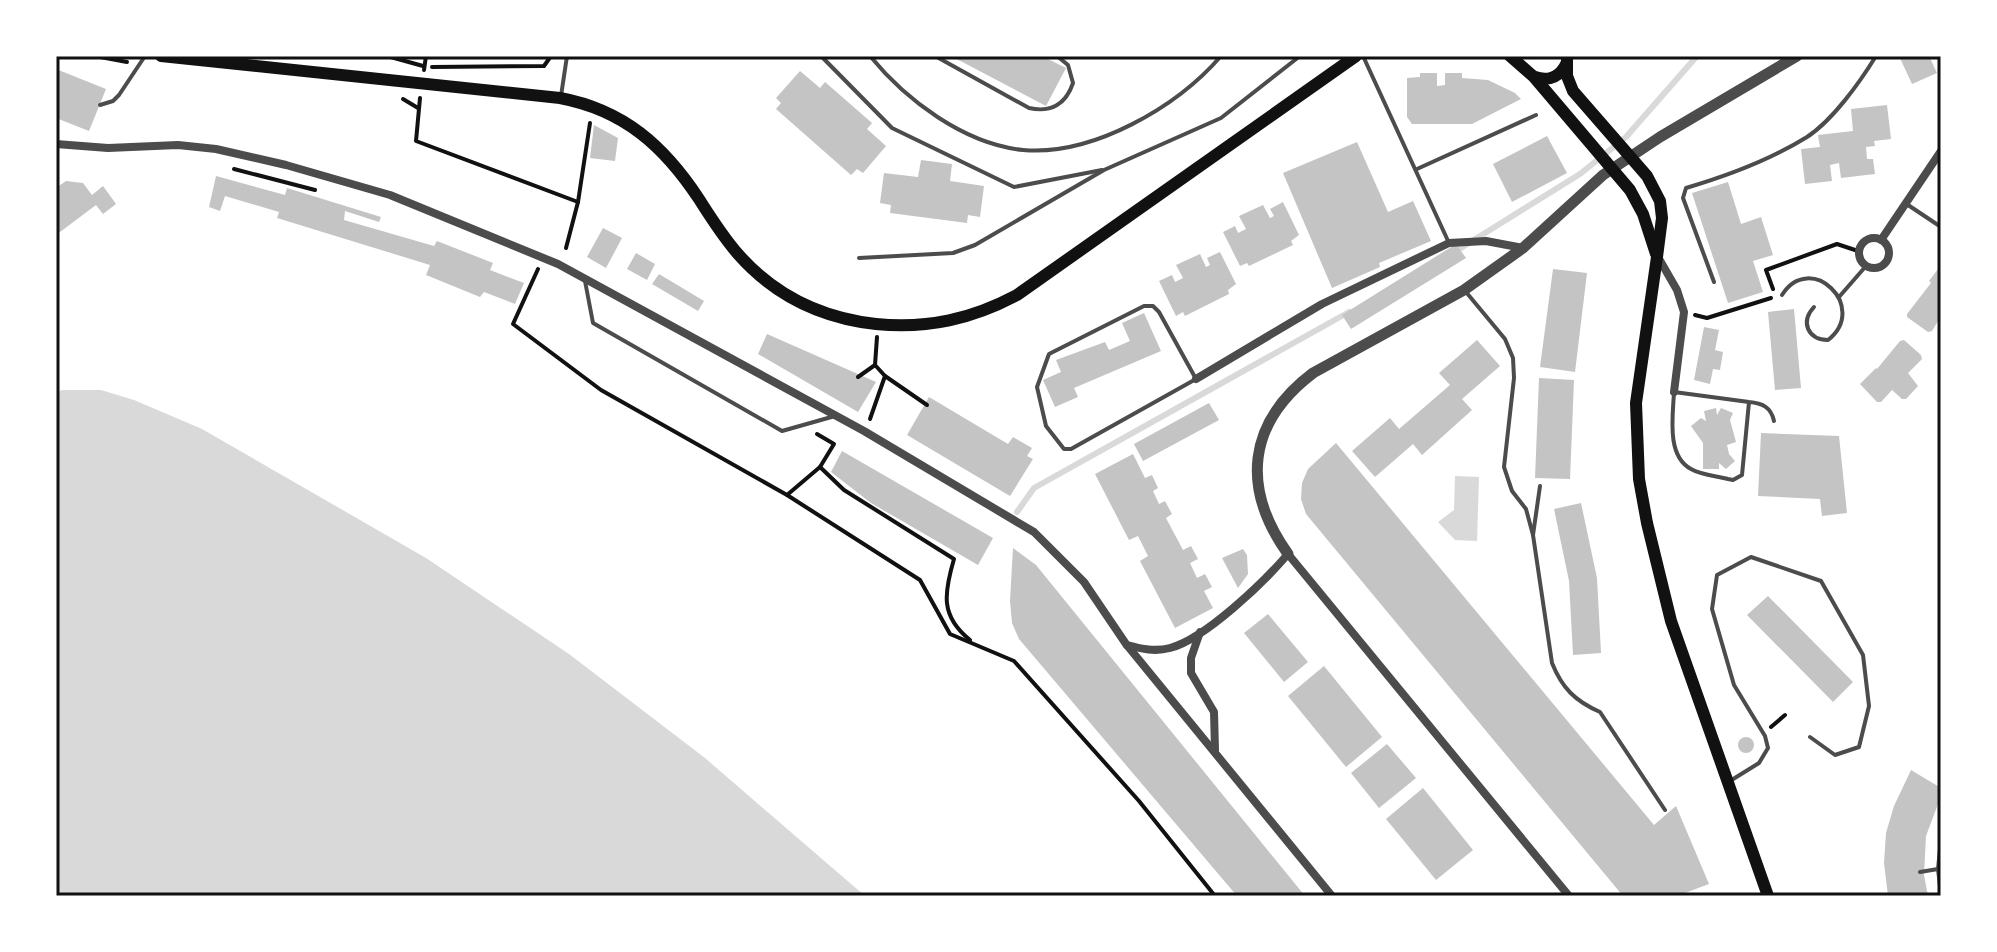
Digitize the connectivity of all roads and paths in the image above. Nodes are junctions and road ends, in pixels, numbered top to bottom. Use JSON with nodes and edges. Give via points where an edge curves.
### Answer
{"nodes":[{"id":1,"x":145,"y":56,"type":"edge"},
{"id":2,"x":161,"y":56,"type":"edge"},
{"id":3,"x":387,"y":56,"type":"edge"},
{"id":4,"x":426,"y":56,"type":"edge"},
{"id":5,"x":551,"y":56,"type":"edge"},
{"id":6,"x":567,"y":56,"type":"edge"},
{"id":7,"x":821,"y":56,"type":"edge"},
{"id":8,"x":870,"y":56,"type":"edge"},
{"id":9,"x":935,"y":56,"type":"edge"},
{"id":10,"x":1057,"y":56,"type":"edge"},
{"id":11,"x":1221,"y":56,"type":"edge"},
{"id":12,"x":1300,"y":56,"type":"edge"},
{"id":13,"x":1356,"y":56,"type":"edge"},
{"id":14,"x":1363,"y":56,"type":"edge"},
{"id":15,"x":1510,"y":56,"type":"edge"},
{"id":16,"x":1797,"y":56,"type":"edge"},
{"id":17,"x":1876,"y":56,"type":"edge"},
{"id":18,"x":1567,"y":59,"type":"edge"},
{"id":19,"x":1339,"y":60,"type":"edge"},
{"id":20,"x":425,"y":67,"type":"junction"},
{"id":21,"x":1528,"y":67,"type":"edge"},
{"id":22,"x":560,"y":98,"type":"junction"},
{"id":23,"x":100,"y":105,"type":"dead end"},
{"id":24,"x":592,"y":105,"type":"junction"},
{"id":25,"x":418,"y":108,"type":"dead end"},
{"id":26,"x":1536,"y":115,"type":"dead end"},
{"id":27,"x":56,"y":144,"type":"edge"},
{"id":28,"x":1941,"y":151,"type":"edge"},
{"id":29,"x":225,"y":167,"type":"dead end"},
{"id":30,"x":1417,"y":169,"type":"junction"},
{"id":31,"x":1104,"y":170,"type":"junction"},
{"id":32,"x":318,"y":190,"type":"dead end"},
{"id":33,"x":578,"y":202,"type":"junction"},
{"id":34,"x":1906,"y":203,"type":"junction"},
{"id":35,"x":1941,"y":227,"type":"edge"},
{"id":36,"x":1881,"y":240,"type":"junction"},
{"id":37,"x":1449,"y":243,"type":"junction"},
{"id":38,"x":566,"y":248,"type":"dead end"},
{"id":39,"x":1523,"y":248,"type":"junction"},
{"id":40,"x":1858,"y":251,"type":"junction"},
{"id":41,"x":1657,"y":257,"type":"junction"},
{"id":42,"x":859,"y":258,"type":"dead end"},
{"id":43,"x":540,"y":265,"type":"dead end"},
{"id":44,"x":1866,"y":266,"type":"junction"},
{"id":45,"x":585,"y":278,"type":"junction"},
{"id":46,"x":1714,"y":282,"type":"dead end"},
{"id":47,"x":1464,"y":290,"type":"junction"},
{"id":48,"x":1782,"y":295,"type":"dead end"},
{"id":49,"x":1839,"y":297,"type":"junction"},
{"id":50,"x":1814,"y":307,"type":"dead end"},
{"id":51,"x":1684,"y":312,"type":"junction"},
{"id":52,"x":878,"y":324,"type":"junction"},
{"id":53,"x":875,"y":365,"type":"junction"},
{"id":54,"x":885,"y":376,"type":"junction"},
{"id":55,"x":858,"y":377,"type":"dead end"},
{"id":56,"x":1196,"y":379,"type":"junction"},
{"id":57,"x":1674,"y":392,"type":"junction"},
{"id":58,"x":1749,"y":402,"type":"junction"},
{"id":59,"x":927,"y":405,"type":"dead end"},
{"id":60,"x":837,"y":416,"type":"junction"},
{"id":61,"x":870,"y":419,"type":"dead end"},
{"id":62,"x":1774,"y":421,"type":"dead end"},
{"id":63,"x":803,"y":425,"type":"junction"},
{"id":64,"x":841,"y":432,"type":"dead end"},
{"id":65,"x":834,"y":444,"type":"junction"},
{"id":66,"x":820,"y":467,"type":"junction"},
{"id":67,"x":1540,"y":486,"type":"dead end"},
{"id":68,"x":787,"y":495,"type":"junction"},
{"id":69,"x":1533,"y":535,"type":"junction"},
{"id":70,"x":1288,"y":554,"type":"junction"},
{"id":71,"x":1201,"y":631,"type":"junction"},
{"id":72,"x":1126,"y":644,"type":"junction"},
{"id":73,"x":975,"y":645,"type":"junction"},
{"id":74,"x":1810,"y":737,"type":"dead end"},
{"id":75,"x":1215,"y":750,"type":"junction"},
{"id":76,"x":1727,"y":782,"type":"junction"},
{"id":77,"x":1665,"y":810,"type":"dead end"},
{"id":78,"x":1941,"y":839,"type":"edge"},
{"id":79,"x":1938,"y":869,"type":"junction"},
{"id":80,"x":1920,"y":872,"type":"dead end"},
{"id":81,"x":1941,"y":895,"type":"edge"},
{"id":82,"x":1215,"y":896,"type":"edge"},
{"id":83,"x":1332,"y":896,"type":"edge"},
{"id":84,"x":1569,"y":896,"type":"edge"},
{"id":85,"x":1768,"y":896,"type":"edge"}],
"edges":[{"from":1,"to":23,"type":"lane","via":[[119,95]]},
{"from":2,"to":22,"type":"main road"},
{"from":3,"to":20,"type":"path"},
{"from":4,"to":20,"type":"path"},
{"from":5,"to":20,"type":"path","via":[[544,66]]},
{"from":6,"to":22,"type":"lane"},
{"from":7,"to":31,"type":"lane","via":[[892,128],[1014,187]]},
{"from":8,"to":11,"type":"lane","via":[[916,101],[960,129],[1002,146],[1041,150],[1119,130],[1189,87]]},
{"from":9,"to":10,"type":"lane","via":[[1038,111],[1064,101],[1073,83],[1068,65]]},
{"from":12,"to":31,"type":"lane","via":[[1221,118]]},
{"from":13,"to":19,"type":"main road"},
{"from":14,"to":30,"type":"lane"},
{"from":15,"to":21,"type":"main road"},
{"from":16,"to":39,"type":"street","via":[[1603,175]]},
{"from":17,"to":46,"type":"lane","via":[[1855,90],[1809,136],[1732,174],[1686,188],[1683,198]]},
{"from":18,"to":21,"type":"main road","via":[[1554,78]]},
{"from":18,"to":41,"type":"main road","via":[[1570,84],[1584,105],[1653,186],[1661,208]]},
{"from":19,"to":52,"type":"main road","via":[[1017,295],[950,322]]},
{"from":21,"to":41,"type":"main road","via":[[1623,180],[1639,205]]},
{"from":22,"to":24,"type":"main road"},
{"from":24,"to":33,"type":"path"},
{"from":24,"to":52,"type":"main road","via":[[622,119],[663,153],[737,253],[766,280],[817,310]]},
{"from":25,"to":33,"type":"path","via":[[416,141]]},
{"from":26,"to":30,"type":"lane"},
{"from":27,"to":45,"type":"street","via":[[178,145],[286,165],[390,195]]},
{"from":28,"to":34,"type":"street"},
{"from":29,"to":32,"type":"path"},
{"from":30,"to":37,"type":"lane"},
{"from":31,"to":42,"type":"lane","via":[[953,253]]},
{"from":33,"to":38,"type":"path"},
{"from":34,"to":35,"type":"lane"},
{"from":34,"to":36,"type":"street"},
{"from":36,"to":40,"type":"street","via":[[1864,241]]},
{"from":36,"to":44,"type":"street","via":[[1889,249],[1887,261],[1878,268]]},
{"from":37,"to":39,"type":"street"},
{"from":37,"to":56,"type":"street","via":[[1322,304]]},
{"from":39,"to":47,"type":"street"},
{"from":40,"to":44,"type":"street"},
{"from":40,"to":51,"type":"path","via":[[1837,244],[1766,270],[1775,296],[1707,318]]},
{"from":41,"to":51,"type":"street"},
{"from":41,"to":76,"type":"main road","via":[[1636,403],[1639,479],[1671,621]]},
{"from":43,"to":68,"type":"path","via":[[513,324],[601,390]]},
{"from":44,"to":49,"type":"lane"},
{"from":45,"to":60,"type":"street"},
{"from":45,"to":63,"type":"lane","via":[[593,323],[782,431]]},
{"from":47,"to":69,"type":"lane","via":[[1505,339],[1513,358],[1504,467]]},
{"from":47,"to":70,"type":"street","via":[[1313,373],[1276,406],[1260,446],[1257,472],[1264,514]]},
{"from":48,"to":49,"type":"lane","via":[[1794,281],[1811,277]]},
{"from":49,"to":50,"type":"lane","via":[[1842,326],[1828,340],[1816,338],[1808,329],[1807,317]]},
{"from":51,"to":57,"type":"street"},
{"from":52,"to":53,"type":"path"},
{"from":53,"to":54,"type":"path"},
{"from":53,"to":55,"type":"path"},
{"from":54,"to":59,"type":"path"},
{"from":54,"to":61,"type":"path"},
{"from":56,"to":56,"type":"lane","via":[[1071,449],[1059,445],[1046,426],[1037,387],[1049,354],[1144,306],[1159,312]]},
{"from":57,"to":58,"type":"lane"},
{"from":57,"to":58,"type":"lane","via":[[1673,435],[1682,462],[1691,470],[1733,480],[1745,470]]},
{"from":58,"to":62,"type":"lane","via":[[1767,407]]},
{"from":60,"to":63,"type":"lane"},
{"from":60,"to":72,"type":"street","via":[[1034,532],[1084,582]]},
{"from":63,"to":65,"type":"path"},
{"from":64,"to":65,"type":"path"},
{"from":65,"to":66,"type":"path"},
{"from":66,"to":68,"type":"path"},
{"from":66,"to":73,"type":"path","via":[[844,490],[954,559],[948,614]]},
{"from":67,"to":69,"type":"lane"},
{"from":68,"to":73,"type":"path","via":[[920,580],[950,634]]},
{"from":69,"to":77,"type":"lane","via":[[1558,679],[1569,694],[1600,712]]},
{"from":70,"to":71,"type":"street","via":[[1254,591]]},
{"from":70,"to":84,"type":"street"},
{"from":71,"to":72,"type":"street","via":[[1161,650]]},
{"from":71,"to":75,"type":"street","via":[[1191,673],[1214,712]]},
{"from":72,"to":75,"type":"street"},
{"from":73,"to":82,"type":"path","via":[[1014,661]]},
{"from":74,"to":76,"type":"lane","via":[[1835,755],[1859,747],[1869,706],[1863,655],[1821,581],[1751,557],[1717,575],[1712,609],[1734,685],[1768,748],[1759,763]]},
{"from":75,"to":83,"type":"street"},
{"from":76,"to":85,"type":"main road"},
{"from":78,"to":79,"type":"lane"},
{"from":79,"to":80,"type":"lane"},
{"from":79,"to":81,"type":"lane"}]}
